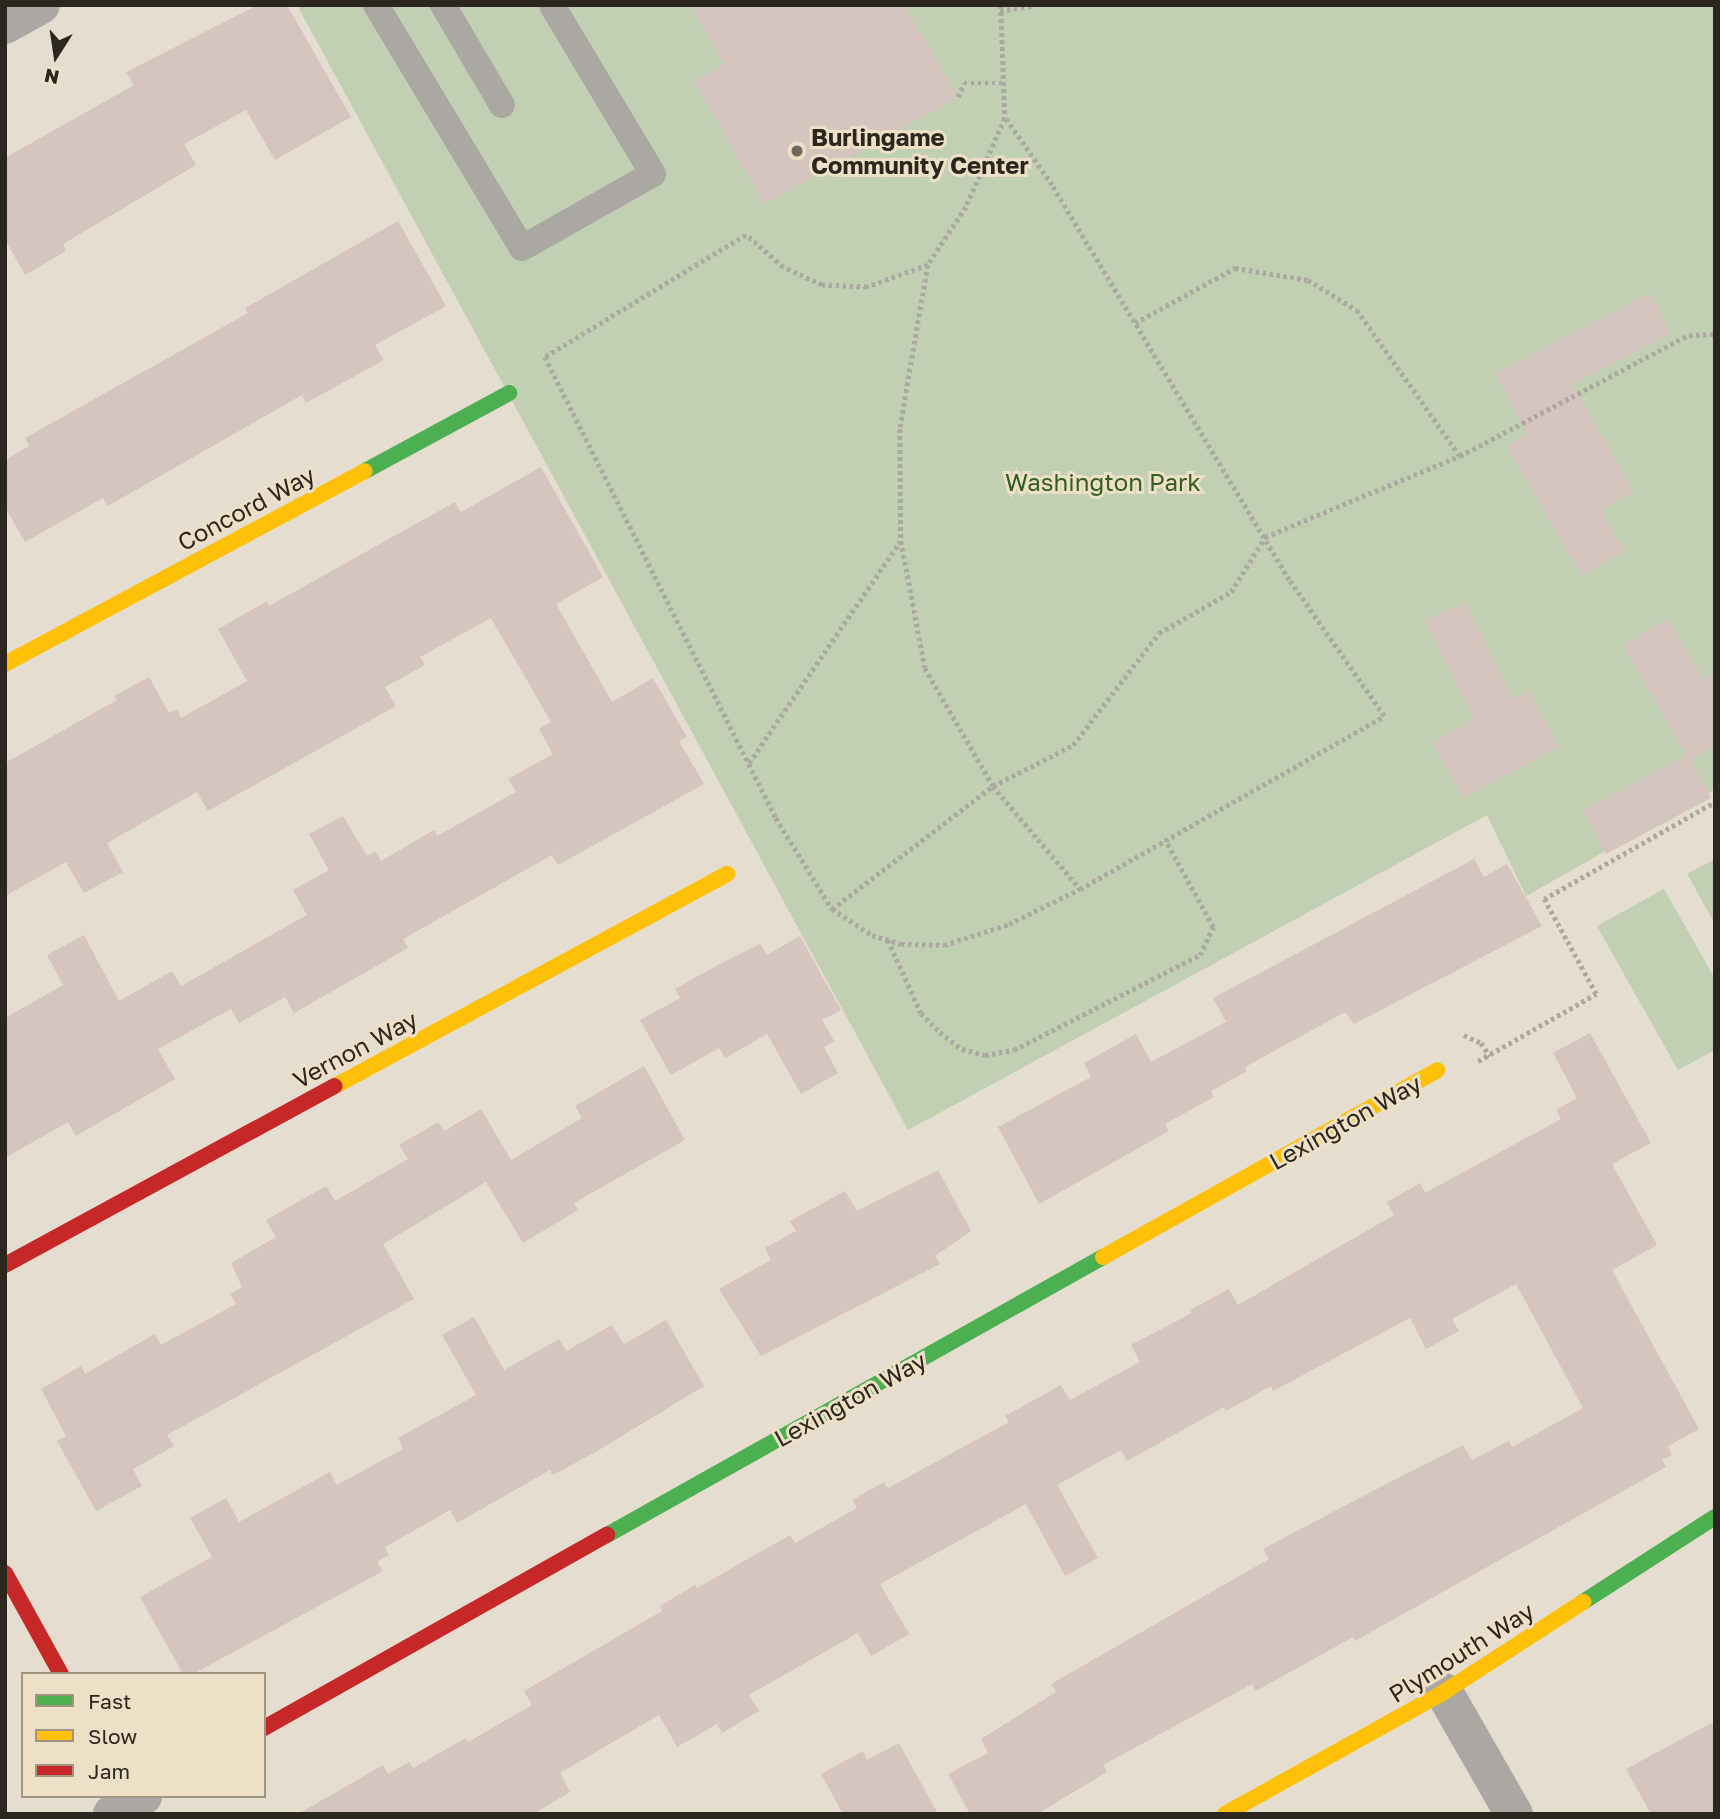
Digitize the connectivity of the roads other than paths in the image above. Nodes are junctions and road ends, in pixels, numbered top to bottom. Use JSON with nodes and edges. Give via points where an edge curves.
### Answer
{"nodes":[{"id":1,"x":376,"y":5,"type":"edge"},
{"id":2,"x":443,"y":5,"type":"edge"},
{"id":3,"x":552,"y":5,"type":"edge"},
{"id":4,"x":502,"y":105,"type":"dead end"},
{"id":5,"x":509,"y":393,"type":"dead end"},
{"id":6,"x":5,"y":664,"type":"edge"},
{"id":7,"x":727,"y":874,"type":"dead end"},
{"id":8,"x":1437,"y":1070,"type":"road end"},
{"id":9,"x":5,"y":1265,"type":"edge"},
{"id":10,"x":1715,"y":1517,"type":"edge"},
{"id":11,"x":5,"y":1573,"type":"edge"},
{"id":12,"x":60,"y":1672,"type":"edge"},
{"id":13,"x":1444,"y":1692,"type":"junction"},
{"id":14,"x":266,"y":1727,"type":"edge"},
{"id":15,"x":1224,"y":1814,"type":"edge"},
{"id":16,"x":1514,"y":1814,"type":"edge"}],
"edges":[{"from":1,"to":3,"type":"lane","via":[[522,248],[653,174]]},
{"from":2,"to":4,"type":"lane"},
{"from":5,"to":6,"type":"street","name":"Concord Way"},
{"from":7,"to":9,"type":"street","name":"Vernon Way"},
{"from":8,"to":14,"type":"street","name":"Lexington Way"},
{"from":10,"to":13,"type":"street","name":"Plymouth Way"},
{"from":11,"to":12,"type":"street"},
{"from":13,"to":15,"type":"street","name":"Plymouth Way"},
{"from":13,"to":16,"type":"street"}]}
